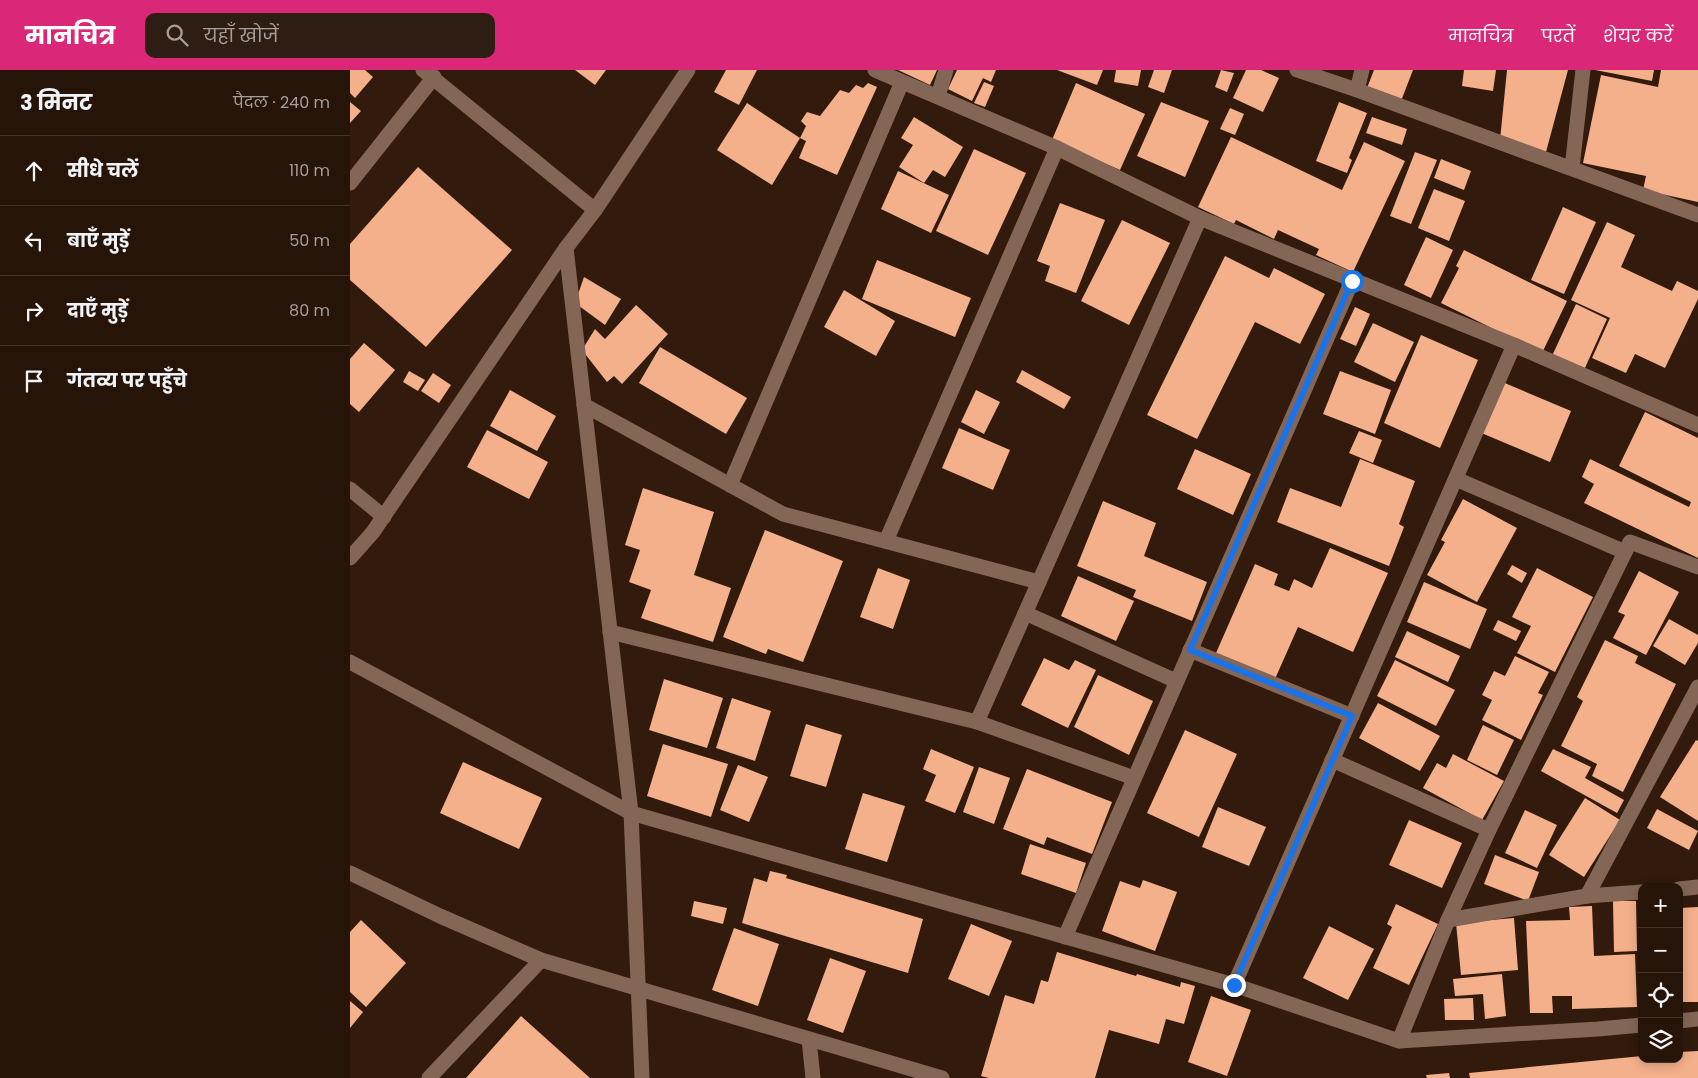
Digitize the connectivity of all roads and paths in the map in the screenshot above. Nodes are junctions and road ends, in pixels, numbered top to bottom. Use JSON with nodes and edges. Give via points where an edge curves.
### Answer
{"nodes":[{"id":1,"x":688,"y":70,"type":"edge"},
{"id":2,"x":875,"y":70,"type":"edge"},
{"id":3,"x":946,"y":70,"type":"edge"},
{"id":4,"x":1298,"y":70,"type":"edge"},
{"id":5,"x":1362,"y":70,"type":"edge"},
{"id":6,"x":1583,"y":70,"type":"edge"},
{"id":7,"x":429,"y":74,"type":"edge"},
{"id":8,"x":902,"y":82,"type":"junction"},
{"id":9,"x":1357,"y":90,"type":"junction"},
{"id":10,"x":938,"y":96,"type":"junction"},
{"id":11,"x":1057,"y":148,"type":"junction"},
{"id":12,"x":1572,"y":168,"type":"junction"},
{"id":13,"x":350,"y":184,"type":"edge"},
{"id":14,"x":595,"y":210,"type":"junction"},
{"id":15,"x":1698,"y":215,"type":"edge"},
{"id":16,"x":1200,"y":218,"type":"junction"},
{"id":17,"x":566,"y":248,"type":"junction"},
{"id":18,"x":1352,"y":281,"type":"junction"},
{"id":19,"x":1514,"y":346,"type":"junction"},
{"id":20,"x":584,"y":405,"type":"junction"},
{"id":21,"x":1698,"y":425,"type":"edge"},
{"id":22,"x":1456,"y":479,"type":"junction"},
{"id":23,"x":730,"y":485,"type":"junction"},
{"id":24,"x":350,"y":489,"type":"edge"},
{"id":25,"x":384,"y":517,"type":"junction"},
{"id":26,"x":886,"y":541,"type":"junction"},
{"id":27,"x":1625,"y":552,"type":"junction"},
{"id":28,"x":350,"y":558,"type":"edge"},
{"id":29,"x":1698,"y":568,"type":"edge"},
{"id":30,"x":1039,"y":582,"type":"junction"},
{"id":31,"x":1025,"y":613,"type":"junction"},
{"id":32,"x":610,"y":632,"type":"junction"},
{"id":33,"x":1190,"y":650,"type":"junction"},
{"id":34,"x":350,"y":662,"type":"edge"},
{"id":35,"x":1176,"y":681,"type":"junction"},
{"id":36,"x":1698,"y":687,"type":"edge"},
{"id":37,"x":1352,"y":716,"type":"junction"},
{"id":38,"x":976,"y":722,"type":"junction"},
{"id":39,"x":1332,"y":760,"type":"junction"},
{"id":40,"x":1134,"y":778,"type":"junction"},
{"id":41,"x":631,"y":813,"type":"junction"},
{"id":42,"x":1489,"y":830,"type":"junction"},
{"id":43,"x":352,"y":877,"type":"edge"},
{"id":44,"x":1698,"y":887,"type":"edge"},
{"id":45,"x":1683,"y":889,"type":"edge"},
{"id":46,"x":1638,"y":892,"type":"edge"},
{"id":47,"x":1587,"y":896,"type":"junction"},
{"id":48,"x":1448,"y":920,"type":"junction"},
{"id":49,"x":1065,"y":937,"type":"junction"},
{"id":50,"x":541,"y":960,"type":"junction"},
{"id":51,"x":1234,"y":985,"type":"junction"},
{"id":52,"x":639,"y":989,"type":"junction"},
{"id":53,"x":1698,"y":1019,"type":"edge"},
{"id":54,"x":1683,"y":1021,"type":"edge"},
{"id":55,"x":1638,"y":1025,"type":"edge"},
{"id":56,"x":809,"y":1040,"type":"junction"},
{"id":57,"x":1399,"y":1041,"type":"junction"},
{"id":58,"x":429,"y":1078,"type":"edge"},
{"id":59,"x":642,"y":1078,"type":"edge"},
{"id":60,"x":812,"y":1078,"type":"edge"},
{"id":61,"x":942,"y":1078,"type":"edge"}],
"edges":[{"from":1,"to":14,"type":"street"},
{"from":2,"to":8,"type":"street"},
{"from":3,"to":10,"type":"street"},
{"from":4,"to":9,"type":"street"},
{"from":5,"to":9,"type":"street"},
{"from":6,"to":12,"type":"street"},
{"from":7,"to":13,"type":"street"},
{"from":7,"to":14,"type":"street"},
{"from":8,"to":10,"type":"street"},
{"from":8,"to":23,"type":"street"},
{"from":9,"to":12,"type":"street"},
{"from":10,"to":11,"type":"street"},
{"from":11,"to":16,"type":"street"},
{"from":11,"to":26,"type":"street"},
{"from":12,"to":15,"type":"street"},
{"from":14,"to":17,"type":"street"},
{"from":16,"to":18,"type":"street"},
{"from":16,"to":30,"type":"street"},
{"from":17,"to":20,"type":"street"},
{"from":17,"to":25,"type":"street"},
{"from":18,"to":19,"type":"street"},
{"from":18,"to":33,"type":"street"},
{"from":19,"to":21,"type":"street"},
{"from":19,"to":22,"type":"street"},
{"from":20,"to":23,"type":"street"},
{"from":20,"to":32,"type":"street"},
{"from":22,"to":27,"type":"street"},
{"from":22,"to":37,"type":"street"},
{"from":23,"to":26,"type":"street","via":[[783,514]]},
{"from":24,"to":25,"type":"street"},
{"from":25,"to":28,"type":"street"},
{"from":26,"to":30,"type":"street"},
{"from":27,"to":29,"type":"street","via":[[1630,542]]},
{"from":27,"to":42,"type":"street"},
{"from":30,"to":31,"type":"street"},
{"from":31,"to":35,"type":"street"},
{"from":31,"to":38,"type":"street"},
{"from":32,"to":38,"type":"street"},
{"from":32,"to":41,"type":"street"},
{"from":33,"to":35,"type":"street"},
{"from":33,"to":37,"type":"street"},
{"from":34,"to":41,"type":"street"},
{"from":35,"to":40,"type":"street"},
{"from":36,"to":47,"type":"street"},
{"from":37,"to":39,"type":"street"},
{"from":38,"to":40,"type":"street"},
{"from":39,"to":42,"type":"street"},
{"from":39,"to":51,"type":"street"},
{"from":40,"to":49,"type":"street"},
{"from":41,"to":49,"type":"street"},
{"from":41,"to":52,"type":"street"},
{"from":42,"to":48,"type":"street"},
{"from":43,"to":50,"type":"street"},
{"from":44,"to":45,"type":"street"},
{"from":46,"to":47,"type":"street"},
{"from":47,"to":48,"type":"street"},
{"from":48,"to":57,"type":"street"},
{"from":49,"to":51,"type":"street"},
{"from":50,"to":52,"type":"street"},
{"from":50,"to":58,"type":"street"},
{"from":51,"to":57,"type":"street"},
{"from":52,"to":56,"type":"street"},
{"from":52,"to":59,"type":"street"},
{"from":53,"to":54,"type":"street"},
{"from":55,"to":57,"type":"street"},
{"from":56,"to":60,"type":"street"},
{"from":56,"to":61,"type":"street"}]}
